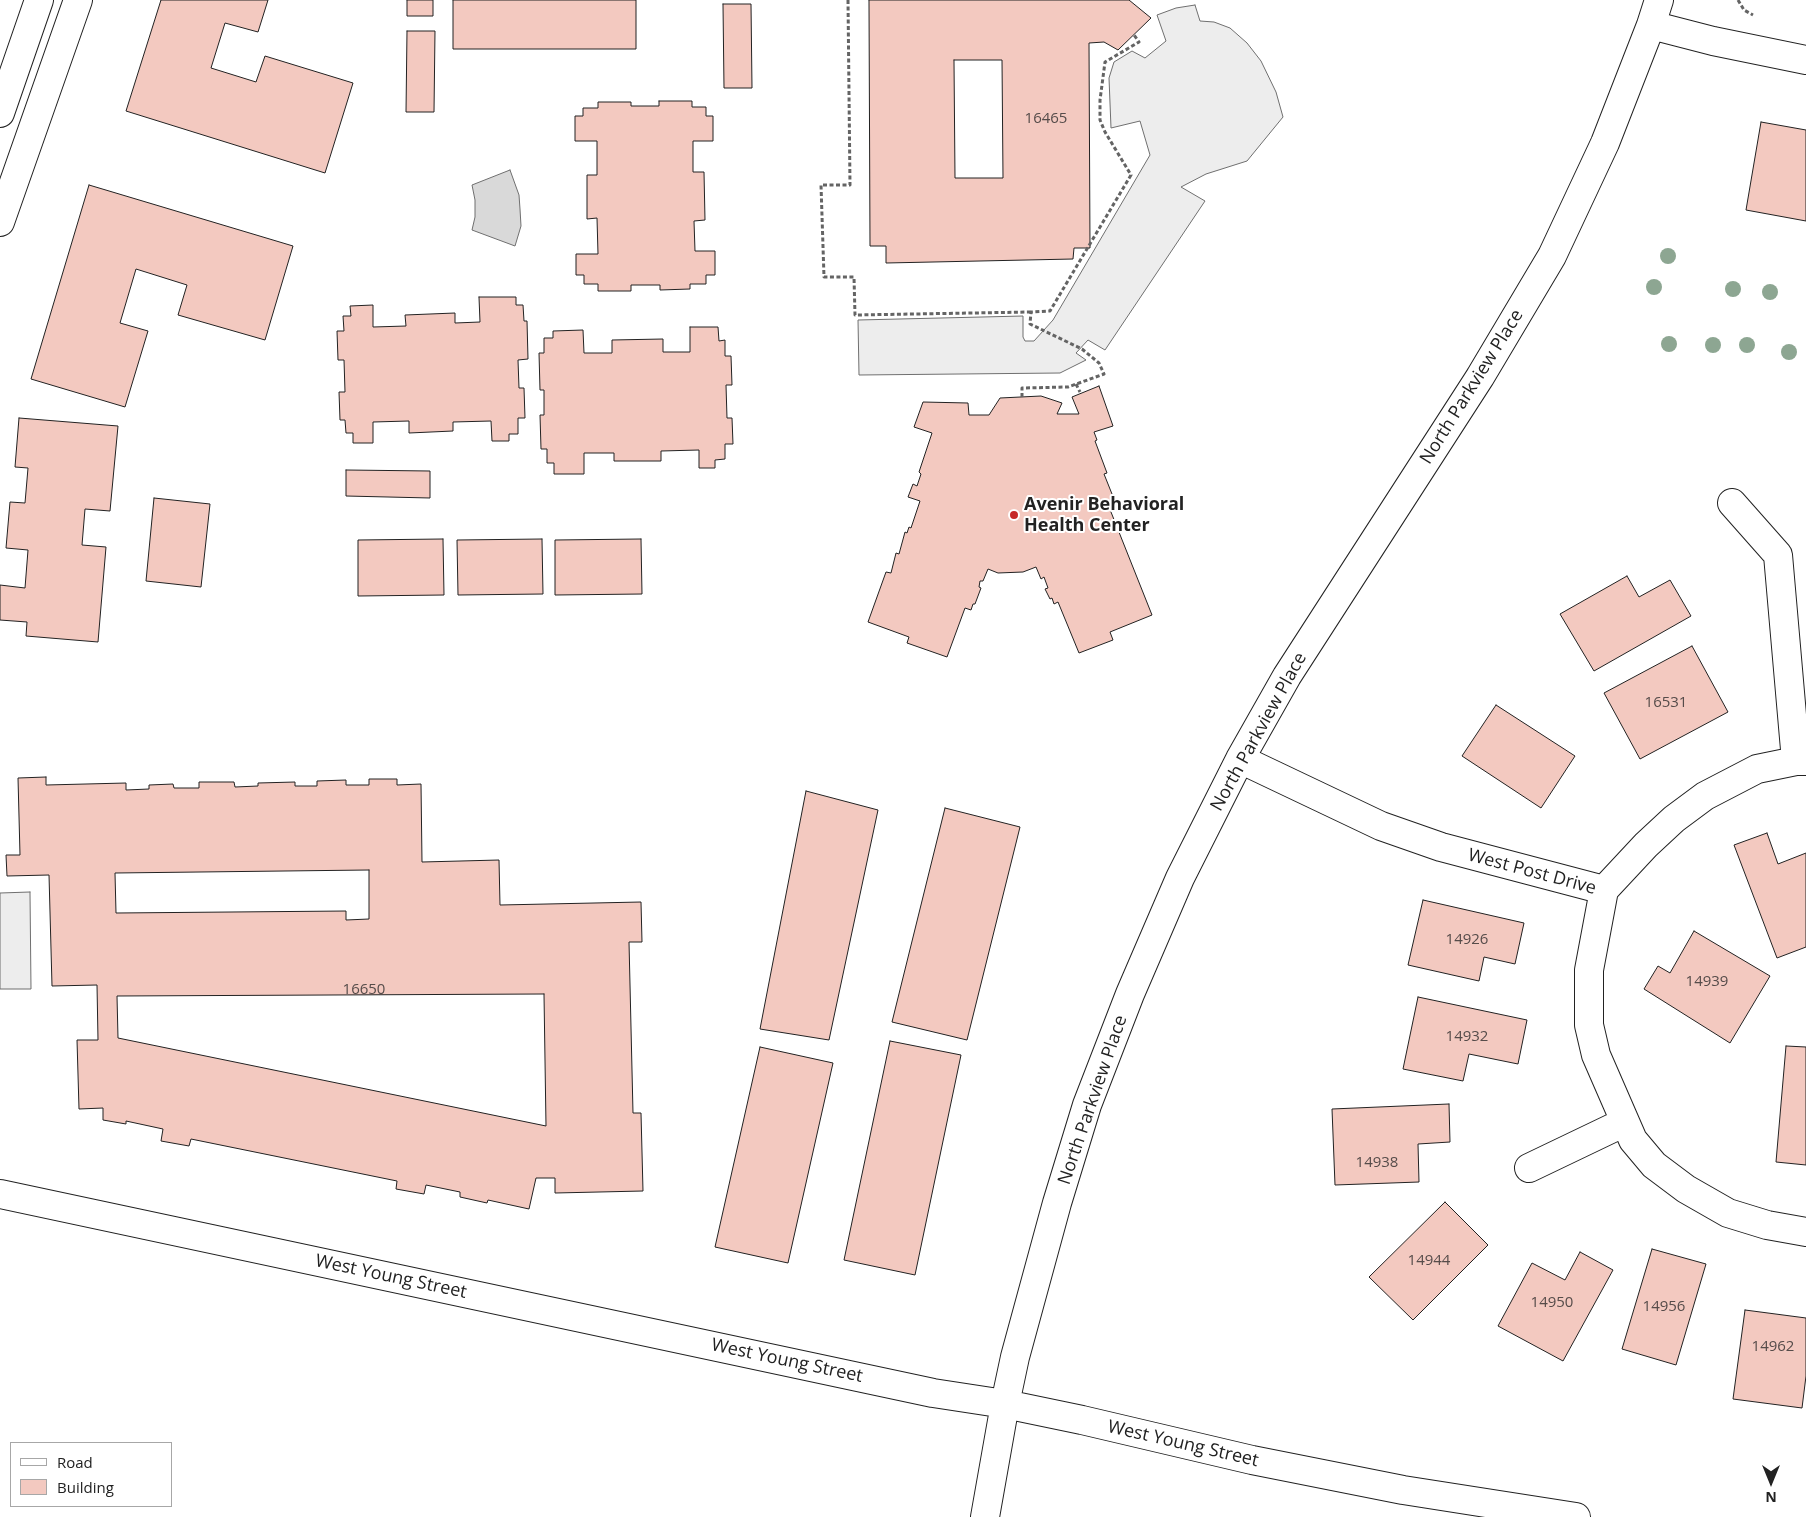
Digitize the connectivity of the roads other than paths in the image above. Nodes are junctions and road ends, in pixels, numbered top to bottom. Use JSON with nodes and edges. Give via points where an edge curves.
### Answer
{"nodes":[{"id":1,"x":40,"y":0,"type":"edge"},
{"id":2,"x":78,"y":0,"type":"edge"},
{"id":3,"x":1660,"y":0,"type":"edge"},
{"id":4,"x":1652,"y":26,"type":"junction"},
{"id":5,"x":1806,"y":60,"type":"edge"},
{"id":6,"x":0,"y":113,"type":"edge"},
{"id":7,"x":0,"y":222,"type":"edge"},
{"id":8,"x":1732,"y":503,"type":"dead end"},
{"id":9,"x":1240,"y":759,"type":"junction"},
{"id":10,"x":1801,"y":761,"type":"edge"},
{"id":11,"x":1604,"y":890,"type":"junction"},
{"id":12,"x":1625,"y":1122,"type":"junction"},
{"id":13,"x":1529,"y":1168,"type":"dead end"},
{"id":14,"x":0,"y":1194,"type":"edge"},
{"id":15,"x":1806,"y":1232,"type":"edge"},
{"id":16,"x":1005,"y":1404,"type":"junction"},
{"id":17,"x":985,"y":1517,"type":"edge"},
{"id":18,"x":1576,"y":1517,"type":"edge"}],
"edges":[{"from":1,"to":6,"type":"street"},
{"from":2,"to":7,"type":"street"},
{"from":3,"to":4,"type":"street","name":"North Parkview Place"},
{"from":4,"to":5,"type":"street"},
{"from":4,"to":9,"type":"street","name":"North Parkview Place","via":[[1605,143],[1552,256],[1435,449],[1287,676]]},
{"from":8,"to":10,"type":"street","via":[[1778,555]]},
{"from":9,"to":11,"type":"street","name":"West Post Drive","via":[[1381,826],[1458,852]]},
{"from":9,"to":16,"type":"street","name":"North Parkview Place","via":[[1180,878],[1087,1105],[1049,1232]]},
{"from":10,"to":11,"type":"street","via":[[1757,769],[1705,796],[1646,845]]},
{"from":11,"to":12,"type":"street","name":"West Post Drive","via":[[1590,970],[1588,1025],[1596,1055]]},
{"from":12,"to":13,"type":"street"},
{"from":12,"to":15,"type":"street","name":"West Post Drive","via":[[1633,1140],[1654,1165],[1686,1189],[1728,1213]]},
{"from":14,"to":16,"type":"street","name":"West Young Street","via":[[933,1393]]},
{"from":16,"to":17,"type":"street","name":"North Parkview Place"},
{"from":16,"to":18,"type":"street","name":"West Young Street","via":[[1402,1490]]}]}
